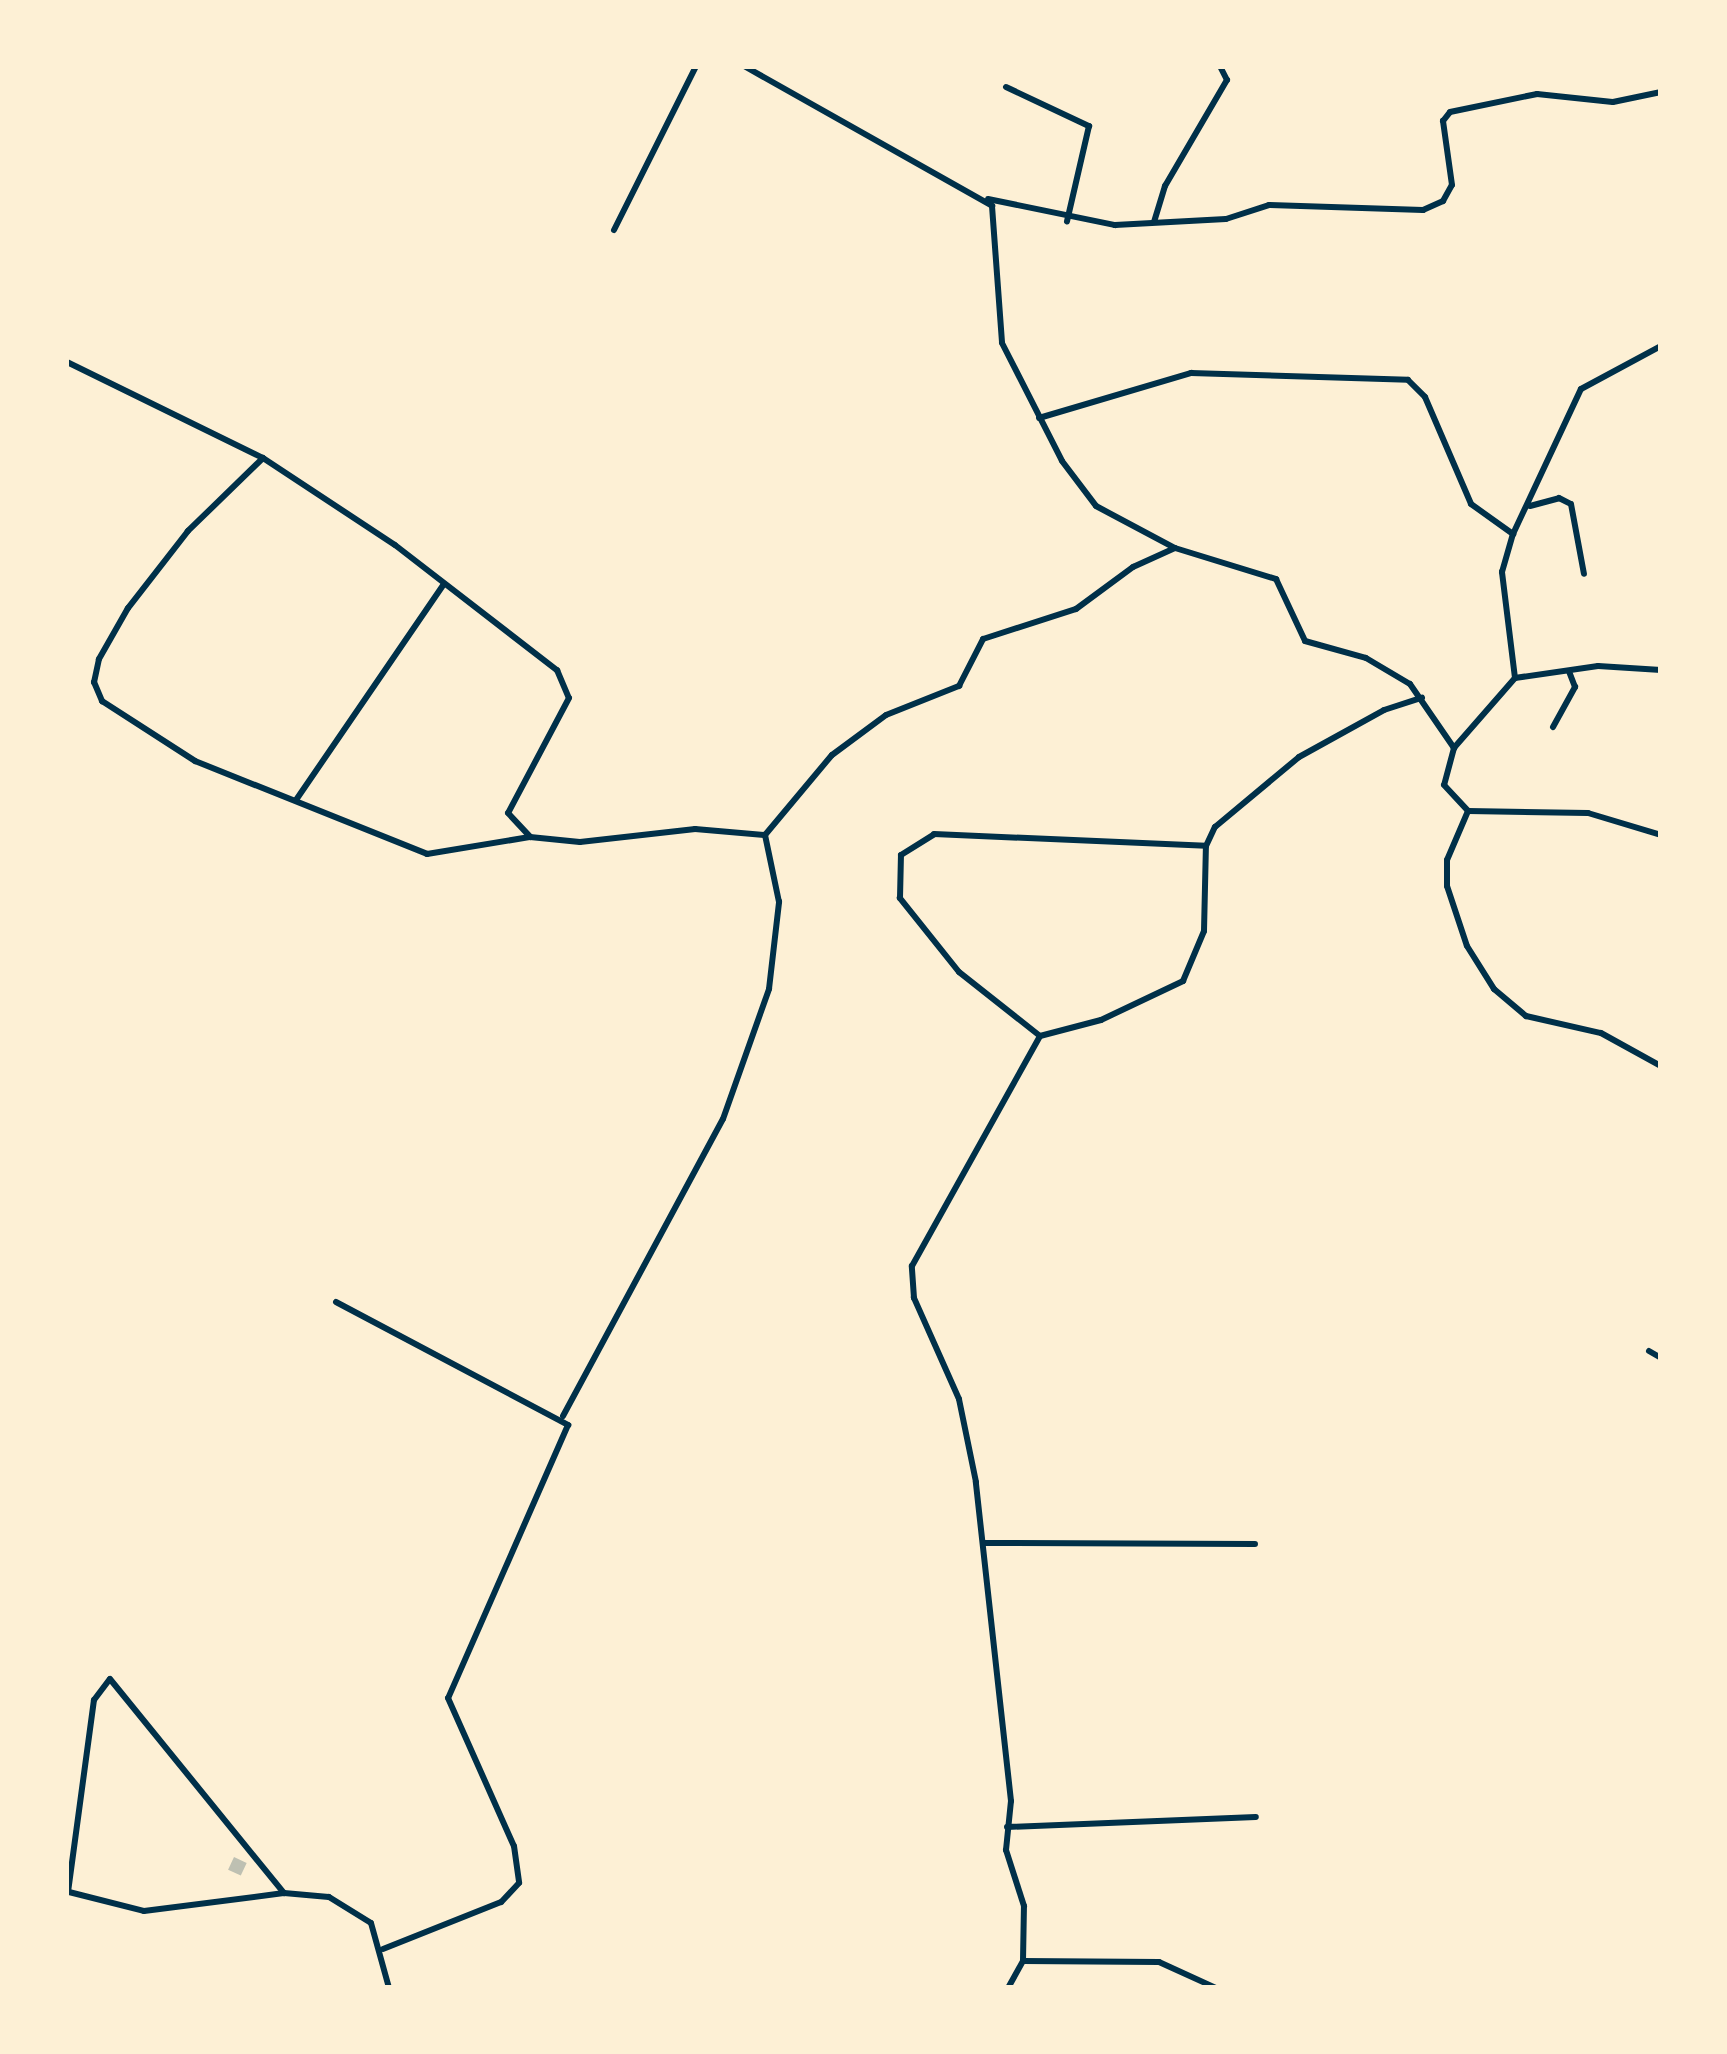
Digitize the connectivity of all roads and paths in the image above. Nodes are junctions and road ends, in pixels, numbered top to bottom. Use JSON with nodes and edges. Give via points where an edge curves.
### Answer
{"nodes":[{"id":1,"x":696,"y":66,"type":"edge"},
{"id":2,"x":744,"y":66,"type":"edge"},
{"id":3,"x":1220,"y":66,"type":"edge"},
{"id":4,"x":1006,"y":87,"type":"dead end"},
{"id":5,"x":1661,"y":92,"type":"edge"},
{"id":6,"x":985,"y":197,"type":"junction"},
{"id":7,"x":1013,"y":206,"type":"junction"},
{"id":8,"x":999,"y":220,"type":"junction"},
{"id":9,"x":1067,"y":221,"type":"junction"},
{"id":10,"x":1154,"y":222,"type":"junction"},
{"id":11,"x":614,"y":230,"type":"dead end"},
{"id":12,"x":1661,"y":346,"type":"edge"},
{"id":13,"x":67,"y":362,"type":"edge"},
{"id":14,"x":1039,"y":418,"type":"junction"},
{"id":15,"x":263,"y":458,"type":"junction"},
{"id":16,"x":1527,"y":508,"type":"junction"},
{"id":17,"x":1513,"y":534,"type":"junction"},
{"id":18,"x":1175,"y":548,"type":"junction"},
{"id":19,"x":1584,"y":574,"type":"dead end"},
{"id":20,"x":443,"y":585,"type":"junction"},
{"id":21,"x":1566,"y":670,"type":"junction"},
{"id":22,"x":1661,"y":670,"type":"edge"},
{"id":23,"x":1515,"y":678,"type":"junction"},
{"id":24,"x":1422,"y":698,"type":"junction"},
{"id":25,"x":1553,"y":727,"type":"dead end"},
{"id":26,"x":1454,"y":748,"type":"junction"},
{"id":27,"x":296,"y":800,"type":"junction"},
{"id":28,"x":1468,"y":811,"type":"junction"},
{"id":29,"x":765,"y":835,"type":"junction"},
{"id":30,"x":1661,"y":835,"type":"edge"},
{"id":31,"x":530,"y":837,"type":"junction"},
{"id":32,"x":1206,"y":846,"type":"junction"},
{"id":33,"x":1040,"y":1036,"type":"junction"},
{"id":34,"x":1661,"y":1066,"type":"edge"},
{"id":35,"x":336,"y":1302,"type":"dead end"},
{"id":36,"x":1649,"y":1351,"type":"dead end"},
{"id":37,"x":1661,"y":1358,"type":"edge"},
{"id":38,"x":563,"y":1416,"type":"junction"},
{"id":39,"x":984,"y":1543,"type":"junction"},
{"id":40,"x":1255,"y":1544,"type":"dead end"},
{"id":41,"x":1256,"y":1817,"type":"dead end"},
{"id":42,"x":1007,"y":1827,"type":"junction"},
{"id":43,"x":67,"y":1891,"type":"edge"},
{"id":44,"x":284,"y":1893,"type":"junction"},
{"id":45,"x":383,"y":1949,"type":"junction"},
{"id":46,"x":1023,"y":1961,"type":"junction"},
{"id":47,"x":389,"y":1988,"type":"edge"},
{"id":48,"x":1007,"y":1988,"type":"edge"},
{"id":49,"x":1216,"y":1988,"type":"edge"}],
"edges":[{"from":1,"to":11,"type":"street"},
{"from":2,"to":6,"type":"street"},
{"from":3,"to":10,"type":"street","via":[[1228,77],[1165,186]]},
{"from":4,"to":9,"type":"street","via":[[1089,126]]},
{"from":5,"to":10,"type":"street","via":[[1613,103],[1537,94],[1450,112],[1443,121],[1452,185],[1424,210],[1261,206],[1229,218]]},
{"from":6,"to":7,"type":"street"},
{"from":6,"to":8,"type":"street"},
{"from":7,"to":8,"type":"street"},
{"from":7,"to":9,"type":"street"},
{"from":8,"to":14,"type":"street","via":[[999,329]]},
{"from":9,"to":10,"type":"street"},
{"from":12,"to":16,"type":"street","via":[[1581,389]]},
{"from":13,"to":15,"type":"street"},
{"from":14,"to":17,"type":"street","via":[[1192,373],[1408,380],[1425,397],[1472,504]]},
{"from":14,"to":18,"type":"street","via":[[1096,506]]},
{"from":15,"to":20,"type":"street"},
{"from":15,"to":27,"type":"street","via":[[154,573],[113,632],[94,682],[121,719],[196,761]]},
{"from":16,"to":17,"type":"street"},
{"from":16,"to":19,"type":"street","via":[[1559,498],[1571,504]]},
{"from":17,"to":23,"type":"street","via":[[1502,572]]},
{"from":18,"to":24,"type":"street","via":[[1265,572],[1288,593],[1305,641],[1366,658]]},
{"from":18,"to":29,"type":"street","via":[[1132,567],[1076,609],[982,639],[959,686],[886,716],[832,755]]},
{"from":20,"to":27,"type":"street"},
{"from":20,"to":31,"type":"street","via":[[567,682],[569,698],[508,813]]},
{"from":21,"to":22,"type":"street"},
{"from":21,"to":23,"type":"street"},
{"from":21,"to":25,"type":"street","via":[[1574,687]]},
{"from":23,"to":26,"type":"street"},
{"from":24,"to":26,"type":"street"},
{"from":24,"to":32,"type":"street","via":[[1299,758],[1215,827]]},
{"from":26,"to":28,"type":"street","via":[[1444,785]]},
{"from":27,"to":31,"type":"street","via":[[428,854]]},
{"from":28,"to":30,"type":"street","via":[[1588,812]]},
{"from":28,"to":34,"type":"street","via":[[1447,860],[1447,886],[1467,946],[1494,989],[1526,1016],[1601,1033]]},
{"from":29,"to":31,"type":"street","via":[[695,829],[580,842]]},
{"from":29,"to":38,"type":"street","via":[[779,917],[770,989],[723,1120]]},
{"from":32,"to":33,"type":"street","via":[[1204,932],[1183,981],[1101,1019]]},
{"from":32,"to":33,"type":"street","via":[[934,834],[901,855],[900,898],[959,972]]},
{"from":33,"to":39,"type":"street","via":[[930,1230],[910,1281],[959,1399]]},
{"from":35,"to":38,"type":"street"},
{"from":36,"to":37,"type":"street"},
{"from":38,"to":45,"type":"street","via":[[567,1437],[448,1698],[514,1846],[519,1883],[501,1902]]},
{"from":39,"to":40,"type":"street"},
{"from":39,"to":42,"type":"street","via":[[1010,1783]]},
{"from":41,"to":42,"type":"street"},
{"from":42,"to":46,"type":"street","via":[[1007,1858],[1024,1906]]},
{"from":43,"to":44,"type":"street","via":[[144,1911]]},
{"from":43,"to":44,"type":"street","via":[[94,1700],[110,1679]]},
{"from":44,"to":45,"type":"street","via":[[329,1897],[360,1912]]},
{"from":45,"to":47,"type":"street"},
{"from":46,"to":48,"type":"street"},
{"from":46,"to":49,"type":"street","via":[[1159,1962]]}]}
